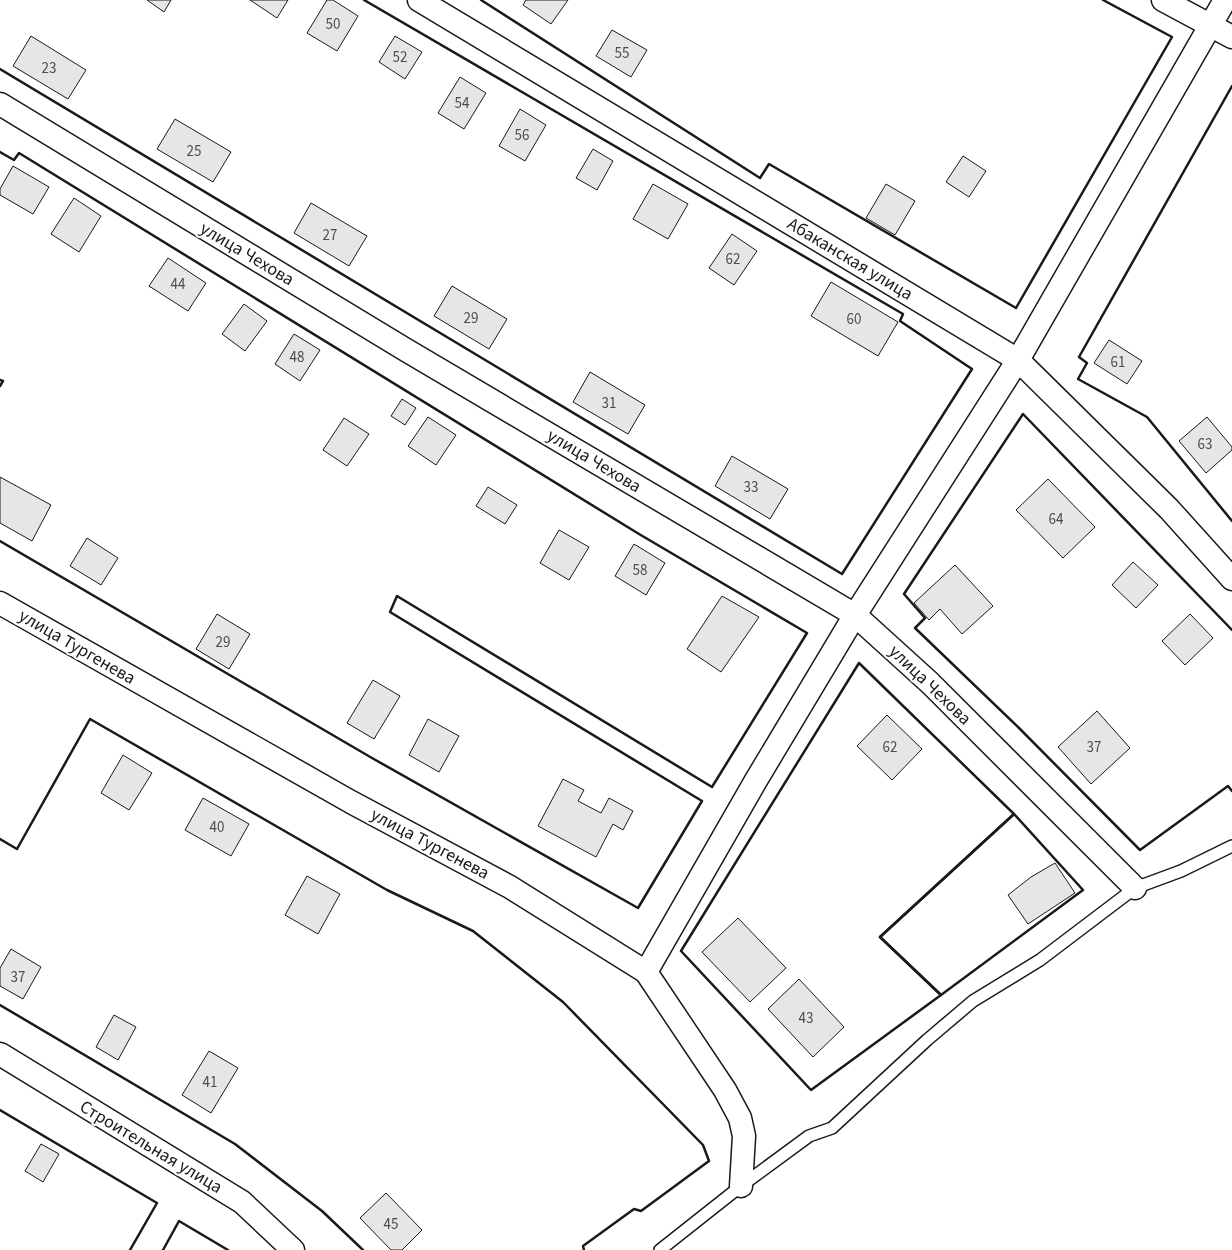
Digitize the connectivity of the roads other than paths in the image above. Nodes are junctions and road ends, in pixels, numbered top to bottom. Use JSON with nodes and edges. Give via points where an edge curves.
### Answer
{"nodes":[{"id":1,"x":419,"y":0,"type":"edge"},
{"id":2,"x":1163,"y":0,"type":"edge"},
{"id":3,"x":1225,"y":0,"type":"edge"},
{"id":4,"x":1210,"y":25,"type":"junction"},
{"id":5,"x":1232,"y":37,"type":"edge"},
{"id":6,"x":0,"y":104,"type":"edge"},
{"id":7,"x":1018,"y":360,"type":"junction"},
{"id":8,"x":1232,"y":579,"type":"edge"},
{"id":9,"x":0,"y":603,"type":"edge"},
{"id":10,"x":855,"y":615,"type":"junction"},
{"id":11,"x":1232,"y":846,"type":"edge"},
{"id":12,"x":1135,"y":888,"type":"junction"},
{"id":13,"x":646,"y":972,"type":"junction"},
{"id":14,"x":0,"y":1054,"type":"edge"},
{"id":15,"x":741,"y":1186,"type":"junction"},
{"id":16,"x":293,"y":1250,"type":"edge"},
{"id":17,"x":660,"y":1250,"type":"edge"}],
"edges":[{"from":1,"to":7,"type":"street","name":"Абаканская улица"},
{"from":2,"to":4,"type":"street"},
{"from":3,"to":4,"type":"street"},
{"from":4,"to":5,"type":"street"},
{"from":4,"to":7,"type":"street"},
{"from":6,"to":10,"type":"street","name":"улица Чехова","via":[[406,350]]},
{"from":7,"to":8,"type":"street","name":"Абаканская улица","via":[[1169,509]]},
{"from":7,"to":10,"type":"street"},
{"from":9,"to":13,"type":"street","name":"улица Тургенева","via":[[350,802],[510,887]]},
{"from":10,"to":12,"type":"street","name":"улица Чехова","via":[[930,683]]},
{"from":10,"to":13,"type":"street","via":[[754,782]]},
{"from":11,"to":12,"type":"lane","via":[[1181,871]]},
{"from":12,"to":15,"type":"lane","via":[[1040,960],[973,1000],[832,1128],[809,1136]]},
{"from":13,"to":15,"type":"street","name":"улица Тургенева","via":[[725,1090],[740,1118],[744,1136]]},
{"from":14,"to":16,"type":"street","name":"Строительная улица","via":[[242,1202]]},
{"from":15,"to":17,"type":"lane"}]}
